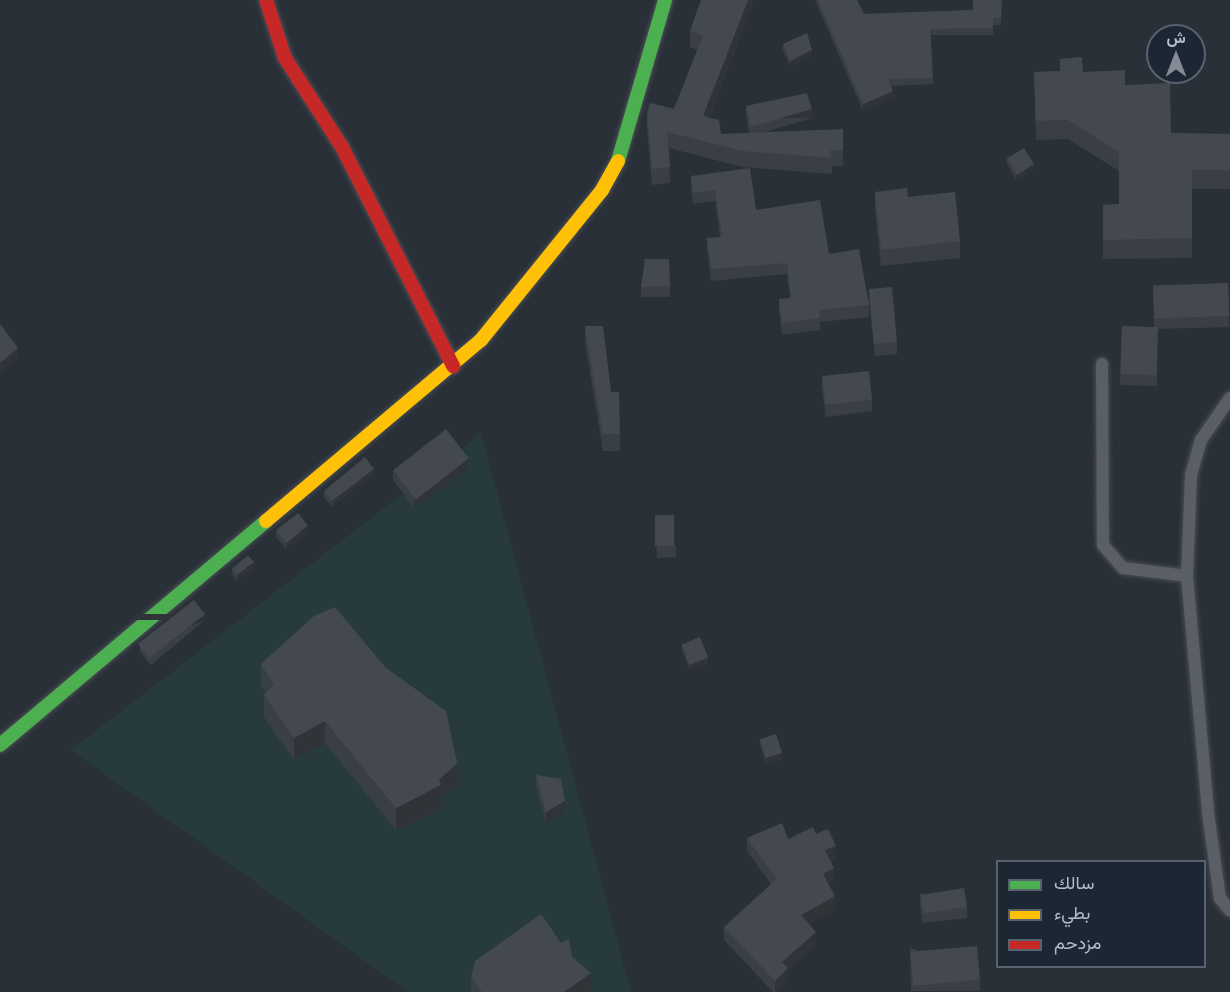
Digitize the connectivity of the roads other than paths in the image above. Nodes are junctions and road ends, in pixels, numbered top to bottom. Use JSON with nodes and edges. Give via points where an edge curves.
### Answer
{"nodes":[{"id":1,"x":266,"y":0,"type":"edge"},
{"id":2,"x":665,"y":0,"type":"edge"},
{"id":3,"x":1102,"y":364,"type":"dead end"},
{"id":4,"x":453,"y":366,"type":"junction"},
{"id":5,"x":1230,"y":398,"type":"edge"},
{"id":6,"x":1187,"y":576,"type":"junction"},
{"id":7,"x":0,"y":745,"type":"edge"},
{"id":8,"x":1230,"y":911,"type":"edge"}],
"edges":[{"from":1,"to":4,"type":"street","via":[[285,58],[342,147]]},
{"from":2,"to":4,"type":"street","via":[[619,159],[602,190],[481,340]]},
{"from":3,"to":6,"type":"lane","via":[[1103,545],[1123,568]]},
{"from":4,"to":7,"type":"street"},
{"from":5,"to":6,"type":"lane","via":[[1201,440],[1191,476]]},
{"from":6,"to":8,"type":"lane","via":[[1208,813],[1220,898]]}]}
